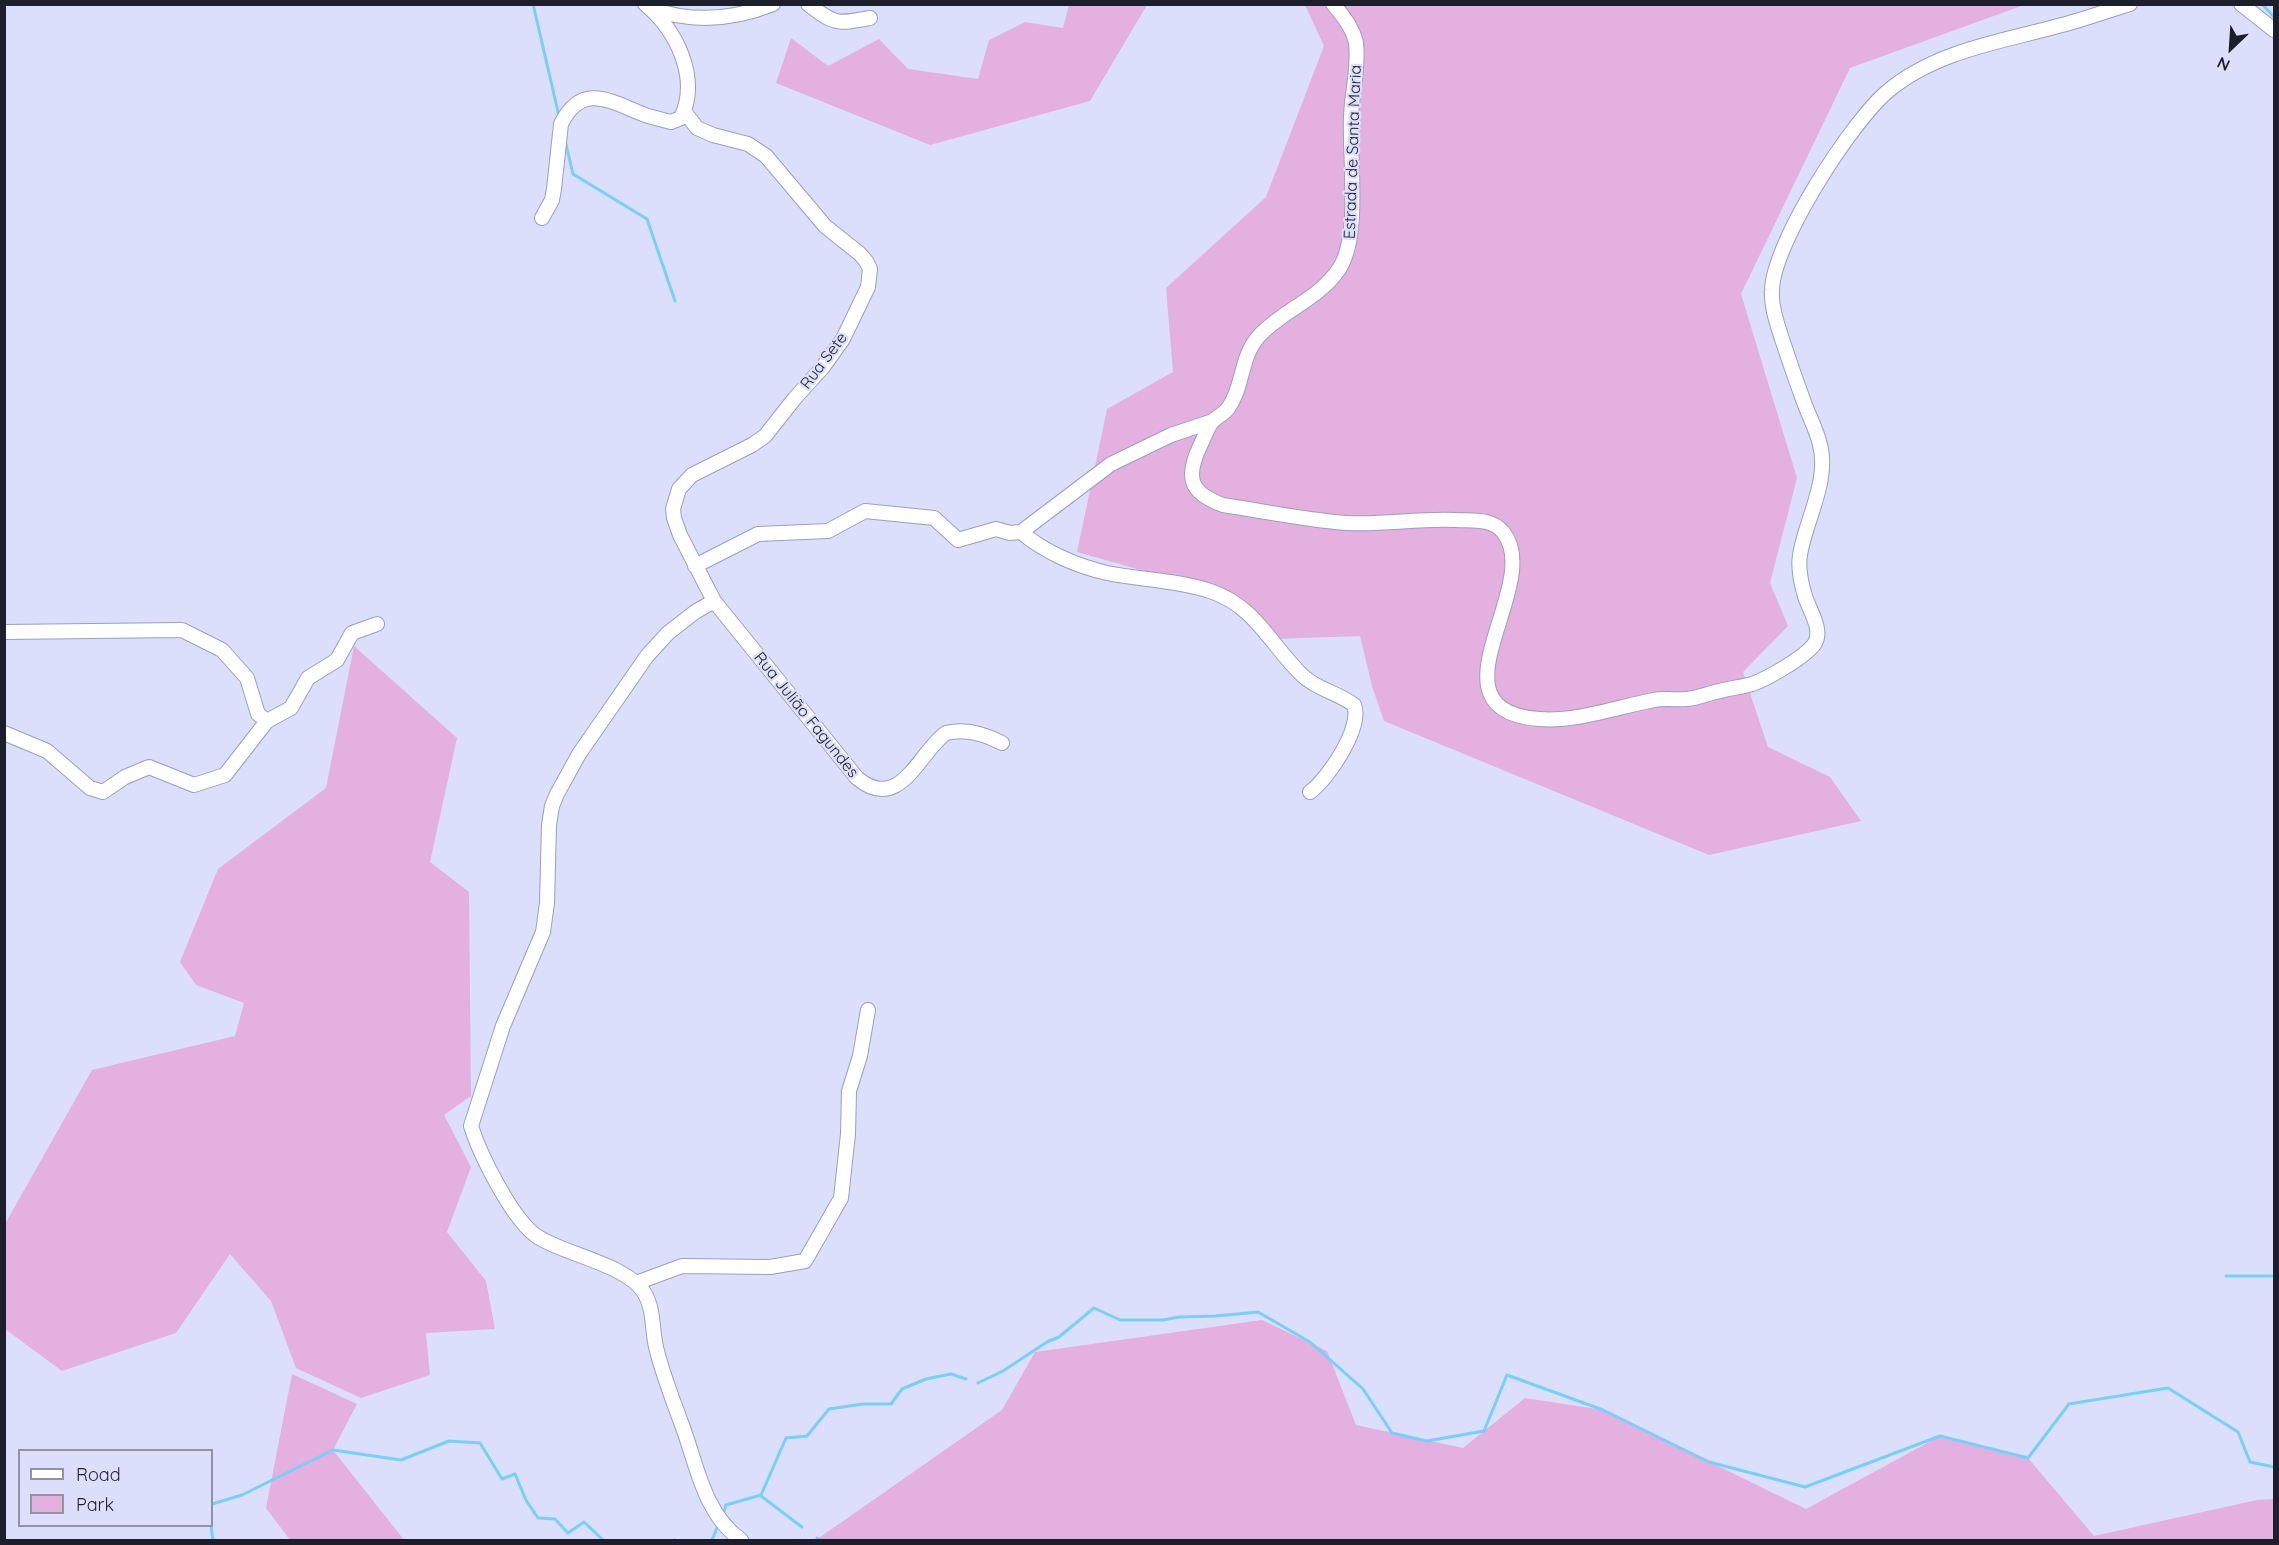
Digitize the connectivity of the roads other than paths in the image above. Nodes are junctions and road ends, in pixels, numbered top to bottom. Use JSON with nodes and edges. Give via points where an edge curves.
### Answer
{"nodes":[{"id":1,"x":773,"y":4,"type":"edge"},
{"id":2,"x":808,"y":4,"type":"edge"},
{"id":3,"x":1333,"y":4,"type":"edge"},
{"id":4,"x":2130,"y":4,"type":"edge"},
{"id":5,"x":2241,"y":4,"type":"edge"},
{"id":6,"x":648,"y":6,"type":"edge"},
{"id":7,"x":870,"y":18,"type":"dead end"},
{"id":8,"x":2274,"y":30,"type":"edge"},
{"id":9,"x":684,"y":111,"type":"junction"},
{"id":10,"x":542,"y":218,"type":"dead end"},
{"id":11,"x":1213,"y":421,"type":"junction"},
{"id":12,"x":1021,"y":532,"type":"junction"},
{"id":13,"x":695,"y":567,"type":"junction"},
{"id":14,"x":714,"y":602,"type":"junction"},
{"id":15,"x":377,"y":624,"type":"dead end"},
{"id":16,"x":4,"y":633,"type":"edge"},
{"id":17,"x":267,"y":721,"type":"junction"},
{"id":18,"x":4,"y":733,"type":"edge"},
{"id":19,"x":1002,"y":743,"type":"dead end"},
{"id":20,"x":1310,"y":792,"type":"dead end"},
{"id":21,"x":868,"y":1010,"type":"dead end"},
{"id":22,"x":636,"y":1283,"type":"junction"},
{"id":23,"x":741,"y":1540,"type":"edge"}],
"edges":[{"from":1,"to":6,"type":"street","via":[[720,18],[682,17]]},
{"from":2,"to":7,"type":"street","via":[[841,23]]},
{"from":3,"to":11,"type":"street","name":"Estrada de Santa Maria","via":[[1350,26],[1355,42],[1349,248],[1340,269],[1327,284],[1252,344],[1229,408]]},
{"from":4,"to":11,"type":"street","name":"Estrada de Santa Maria","via":[[1956,53],[1892,88],[1866,112],[1794,224],[1776,266],[1772,289],[1774,315],[1821,444],[1822,470],[1799,566],[1818,636],[1808,652],[1758,681],[1688,699],[1663,698],[1554,719],[1532,718],[1502,708],[1487,684],[1486,670],[1513,568],[1512,548],[1504,533],[1488,522],[1441,519],[1347,523],[1223,506],[1197,490],[1191,469]]},
{"from":5,"to":8,"type":"street"},
{"from":6,"to":9,"type":"street","via":[[679,46],[685,68]]},
{"from":9,"to":10,"type":"street","via":[[681,118],[671,122],[608,99],[578,102],[561,124],[552,200]]},
{"from":9,"to":13,"type":"street","name":"Rua Sete","via":[[697,128],[748,144],[766,156],[825,226],[860,254],[870,269],[868,287],[843,339],[772,429],[752,445],[692,476],[679,489],[674,518]]},
{"from":11,"to":12,"type":"street","via":[[1171,435],[1111,464]]},
{"from":12,"to":13,"type":"street","via":[[996,529],[958,540],[934,518],[865,511],[828,531],[758,534]]},
{"from":12,"to":20,"type":"street","via":[[1038,546],[1107,573],[1211,591],[1252,616],[1303,676],[1354,705],[1355,723],[1348,738],[1325,778]]},
{"from":13,"to":14,"type":"street","name":"Rua Sete"},
{"from":14,"to":19,"type":"street","name":"Rua Julião Fagundes","via":[[867,786],[890,787],[902,782],[946,733],[966,731]]},
{"from":14,"to":22,"type":"street","via":[[668,633],[647,656],[579,754],[557,794],[549,825],[543,932],[503,1026],[472,1121],[485,1159],[524,1226],[539,1238],[598,1262]]},
{"from":15,"to":17,"type":"street","via":[[352,633],[337,660],[308,678],[291,708]]},
{"from":16,"to":17,"type":"street","via":[[182,630],[222,650],[247,678],[258,714]]},
{"from":17,"to":18,"type":"street","via":[[225,776],[194,785],[149,767],[103,792],[90,788],[47,751]]},
{"from":21,"to":22,"type":"street","via":[[849,1091],[841,1198],[805,1261],[770,1268],[682,1266]]},
{"from":22,"to":23,"type":"street","via":[[645,1292],[650,1307],[657,1349],[694,1465],[720,1520]]}]}
